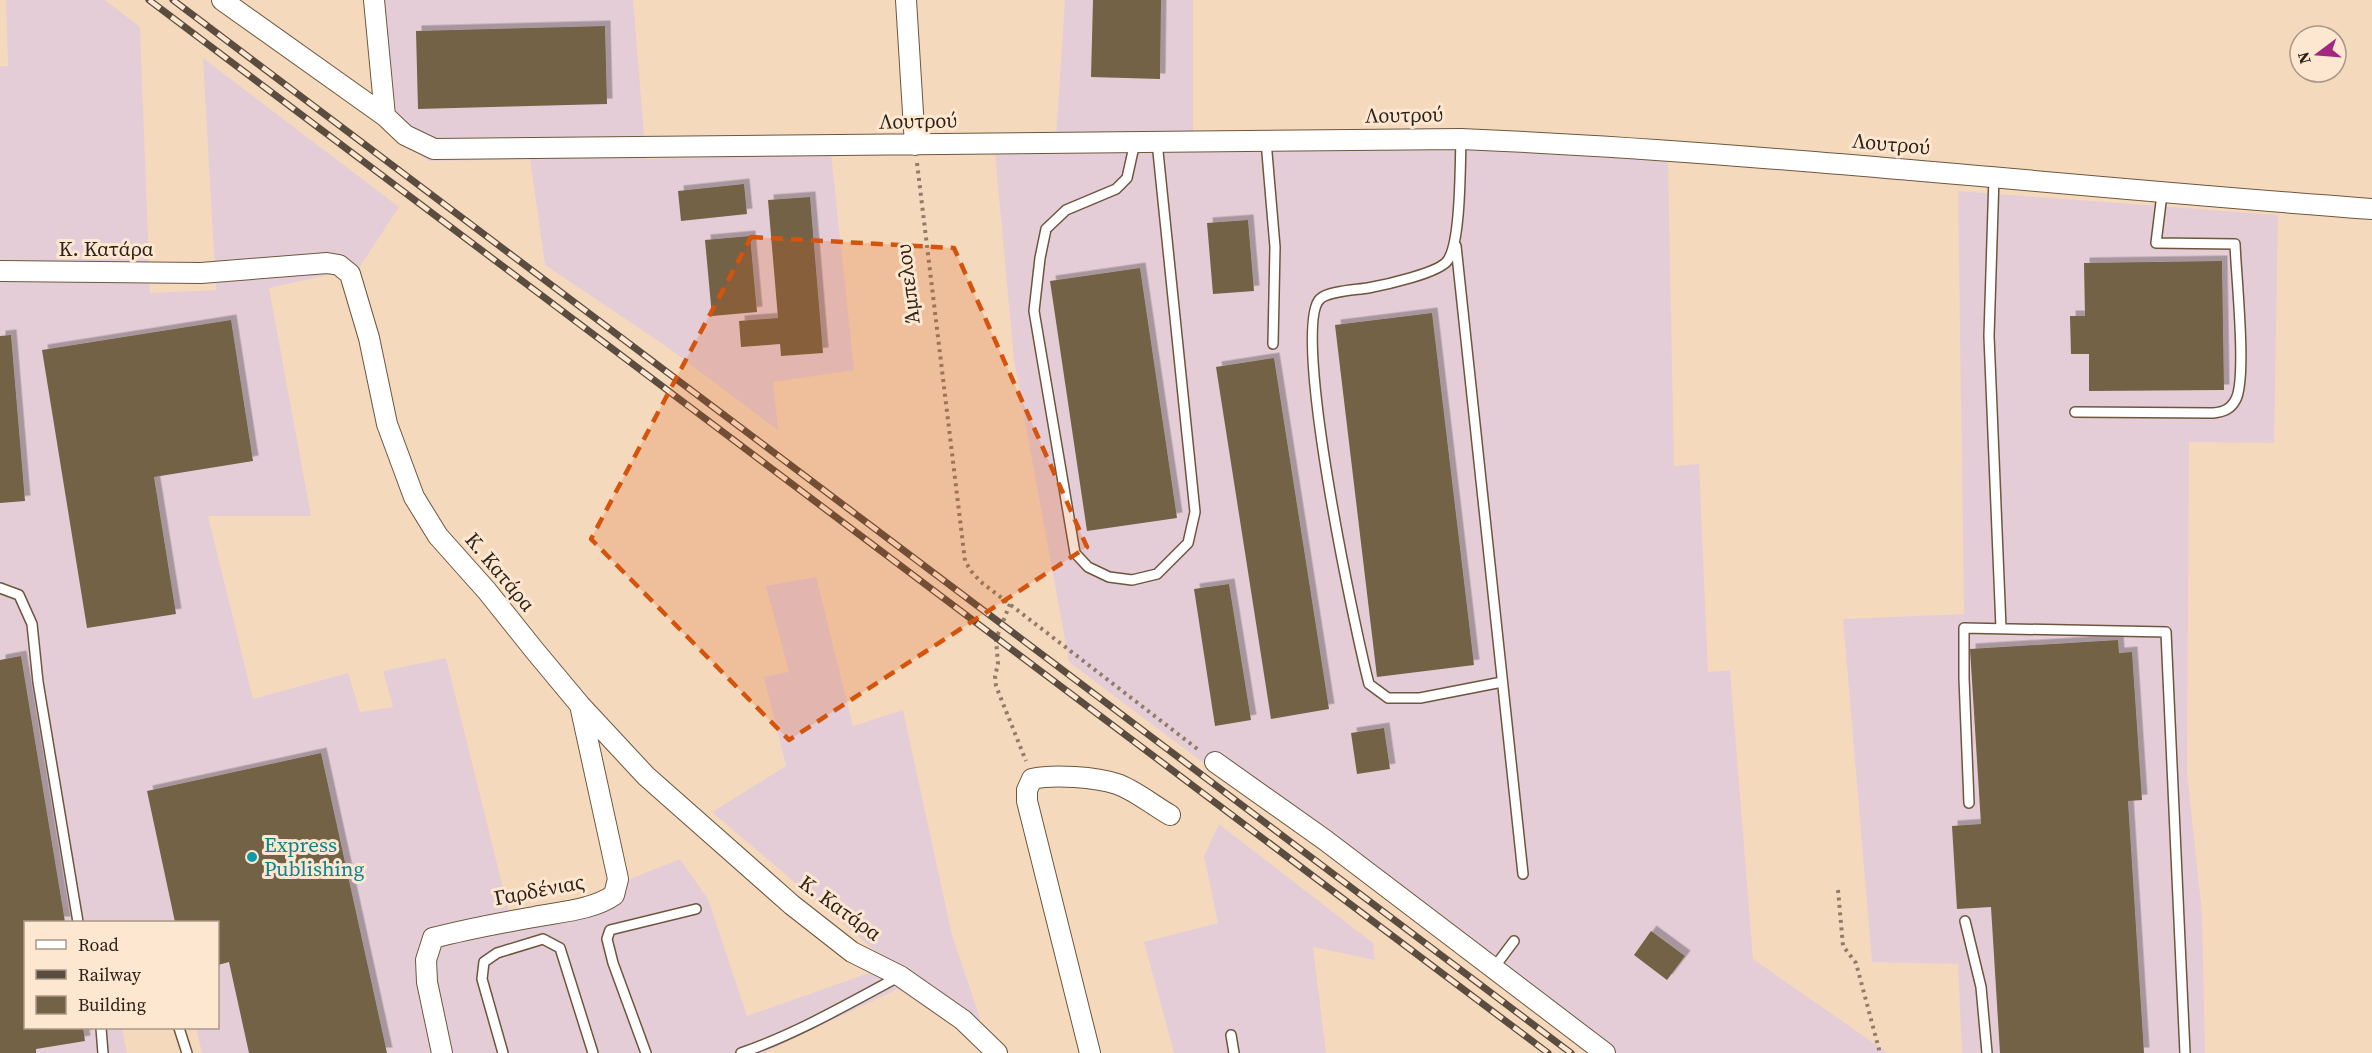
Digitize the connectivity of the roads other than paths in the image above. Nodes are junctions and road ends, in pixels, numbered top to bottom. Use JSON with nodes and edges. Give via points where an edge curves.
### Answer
{"nodes":[{"id":1,"x":222,"y":0,"type":"edge"},
{"id":2,"x":374,"y":0,"type":"edge"},
{"id":3,"x":906,"y":0,"type":"edge"},
{"id":4,"x":385,"y":116,"type":"junction"},
{"id":5,"x":1461,"y":139,"type":"junction"},
{"id":6,"x":1266,"y":141,"type":"junction"},
{"id":7,"x":1135,"y":142,"type":"junction"},
{"id":8,"x":1157,"y":142,"type":"junction"},
{"id":9,"x":915,"y":145,"type":"junction"},
{"id":10,"x":1994,"y":176,"type":"junction"},
{"id":11,"x":2163,"y":194,"type":"junction"},
{"id":12,"x":2372,"y":209,"type":"edge"},
{"id":13,"x":1455,"y":244,"type":"junction"},
{"id":14,"x":0,"y":271,"type":"edge"},
{"id":15,"x":1273,"y":344,"type":"dead end"},
{"id":16,"x":2075,"y":412,"type":"dead end"},
{"id":17,"x":0,"y":588,"type":"edge"},
{"id":18,"x":2001,"y":628,"type":"junction"},
{"id":19,"x":1502,"y":682,"type":"junction"},
{"id":20,"x":580,"y":705,"type":"junction"},
{"id":21,"x":1215,"y":762,"type":"road end"},
{"id":22,"x":1969,"y":803,"type":"dead end"},
{"id":23,"x":1170,"y":815,"type":"dead end"},
{"id":24,"x":1523,"y":874,"type":"dead end"},
{"id":25,"x":696,"y":909,"type":"dead end"},
{"id":26,"x":79,"y":921,"type":"edge"},
{"id":27,"x":1965,"y":921,"type":"dead end"},
{"id":28,"x":1514,"y":941,"type":"dead end"},
{"id":29,"x":1493,"y":969,"type":"junction"},
{"id":30,"x":900,"y":976,"type":"junction"},
{"id":31,"x":101,"y":1029,"type":"edge"},
{"id":32,"x":179,"y":1029,"type":"edge"},
{"id":33,"x":1231,"y":1035,"type":"dead end"},
{"id":34,"x":103,"y":1053,"type":"edge"},
{"id":35,"x":187,"y":1053,"type":"edge"},
{"id":36,"x":442,"y":1053,"type":"edge"},
{"id":37,"x":503,"y":1053,"type":"edge"},
{"id":38,"x":593,"y":1053,"type":"edge"},
{"id":39,"x":646,"y":1053,"type":"edge"},
{"id":40,"x":741,"y":1053,"type":"edge"},
{"id":41,"x":997,"y":1053,"type":"edge"},
{"id":42,"x":1090,"y":1053,"type":"edge"},
{"id":43,"x":1234,"y":1053,"type":"edge"},
{"id":44,"x":1605,"y":1053,"type":"edge"},
{"id":45,"x":1987,"y":1053,"type":"edge"},
{"id":46,"x":2185,"y":1053,"type":"edge"}],
"edges":[{"from":1,"to":4,"type":"street"},
{"from":2,"to":4,"type":"street"},
{"from":3,"to":9,"type":"street"},
{"from":4,"to":9,"type":"street","name":"Λουτρού","via":[[405,135],[434,149]]},
{"from":5,"to":6,"type":"street","name":"Λουτρού"},
{"from":5,"to":10,"type":"street","name":"Λουτρού","via":[[1613,146]]},
{"from":5,"to":13,"type":"lane"},
{"from":6,"to":8,"type":"street","name":"Λουτρού"},
{"from":6,"to":15,"type":"lane","via":[[1275,247]]},
{"from":7,"to":8,"type":"street","name":"Λουτρού"},
{"from":7,"to":8,"type":"lane","via":[[1127,178],[1116,189],[1066,210],[1046,229],[1034,311],[1075,553],[1088,567],[1109,577],[1132,580],[1157,574],[1188,543],[1196,512]]},
{"from":7,"to":9,"type":"street","name":"Λουτρού"},
{"from":10,"to":11,"type":"street","name":"Λουτρού"},
{"from":10,"to":18,"type":"lane","via":[[1989,336]]},
{"from":11,"to":12,"type":"street","name":"Λουτρού"},
{"from":11,"to":16,"type":"lane","via":[[2156,243],[2235,244],[2240,355],[2236,398],[2223,412]]},
{"from":13,"to":19,"type":"lane"},
{"from":13,"to":19,"type":"lane","via":[[1448,262],[1435,270],[1320,298],[1313,309],[1316,395],[1340,550],[1369,684],[1388,698],[1420,698]]},
{"from":14,"to":20,"type":"street","name":"Κ. Κατάρα","via":[[201,273],[339,265],[350,274],[369,338],[387,424],[414,497],[438,536]]},
{"from":17,"to":26,"type":"lane","via":[[19,595],[32,624],[38,682]]},
{"from":18,"to":22,"type":"lane","via":[[1964,627]]},
{"from":18,"to":46,"type":"lane","via":[[2166,632]]},
{"from":19,"to":24,"type":"lane"},
{"from":20,"to":30,"type":"street","name":"Κ. Κατάρα","via":[[646,776],[792,905],[852,952]]},
{"from":20,"to":36,"type":"street","name":"Γαρδένιας","via":[[618,879],[614,895],[606,901],[574,909],[466,929],[434,939],[426,960],[427,982]]},
{"from":21,"to":29,"type":"street","via":[[1325,840]]},
{"from":23,"to":42,"type":"street","via":[[1117,784],[1065,776],[1032,779],[1027,790]]},
{"from":25,"to":39,"type":"lane","via":[[610,930],[607,939],[613,963]]},
{"from":27,"to":45,"type":"lane","via":[[1981,987]]},
{"from":28,"to":29,"type":"lane"},
{"from":29,"to":44,"type":"street"},
{"from":30,"to":40,"type":"lane","via":[[843,1008]]},
{"from":30,"to":41,"type":"street","name":"Κ. Κατάρα","via":[[963,1020]]},
{"from":31,"to":34,"type":"lane"},
{"from":32,"to":35,"type":"lane"},
{"from":33,"to":43,"type":"lane"},
{"from":37,"to":38,"type":"lane","via":[[482,979],[484,962],[498,953],[543,939],[560,948]]}]}
